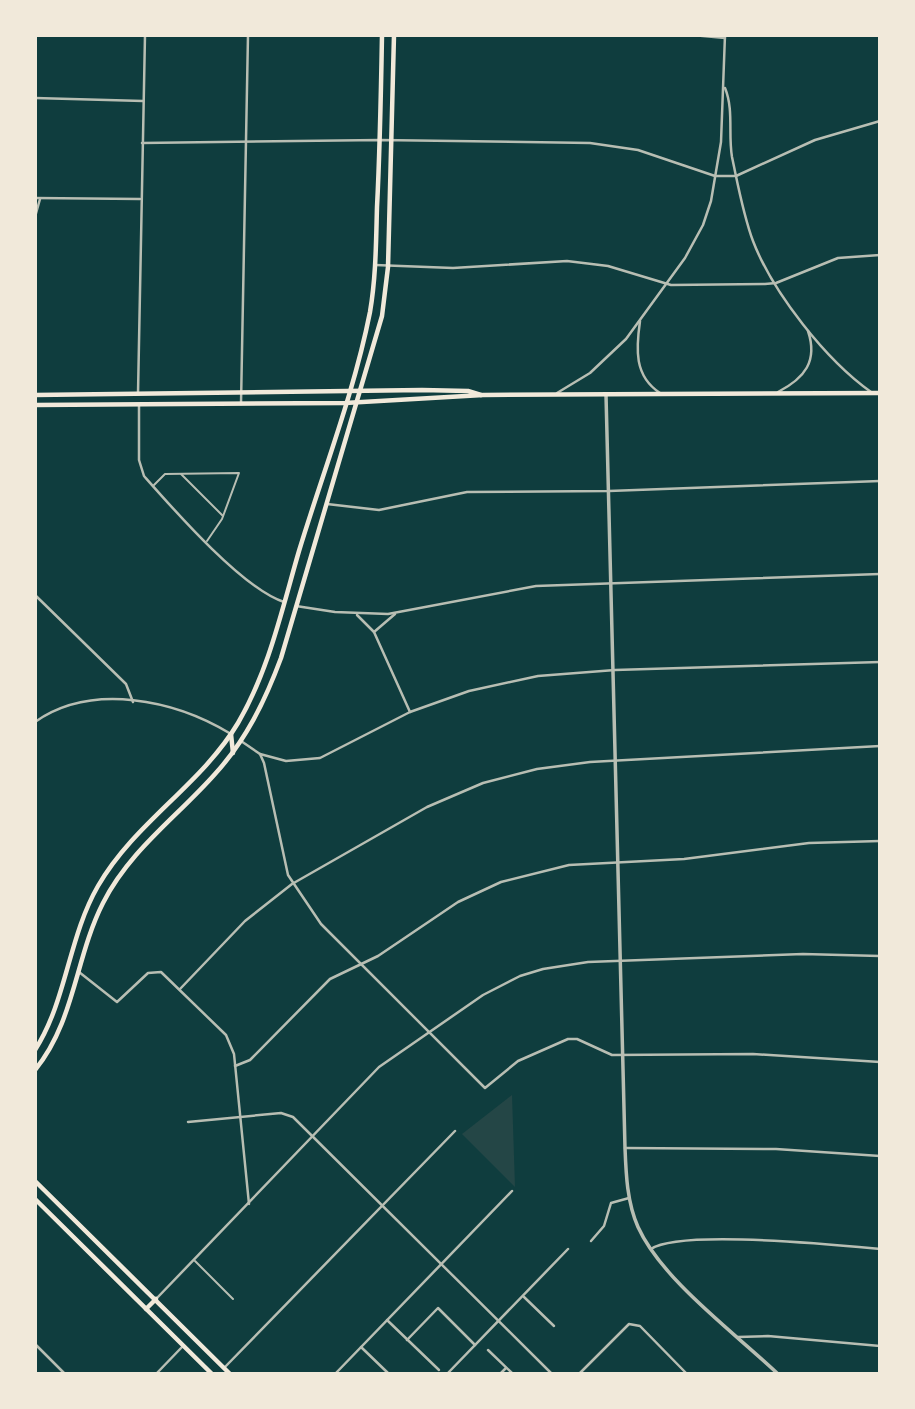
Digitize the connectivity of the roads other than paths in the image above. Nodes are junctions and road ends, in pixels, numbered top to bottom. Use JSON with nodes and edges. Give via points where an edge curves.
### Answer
{"nodes":[{"id":1,"x":145,"y":35,"type":"edge"},
{"id":2,"x":248,"y":35,"type":"edge"},
{"id":3,"x":382,"y":35,"type":"edge"},
{"id":4,"x":394,"y":35,"type":"edge"},
{"id":5,"x":692,"y":35,"type":"edge"},
{"id":6,"x":725,"y":36,"type":"edge"},
{"id":7,"x":725,"y":87,"type":"junction"},
{"id":8,"x":35,"y":98,"type":"edge"},
{"id":9,"x":143,"y":101,"type":"junction"},
{"id":10,"x":880,"y":121,"type":"edge"},
{"id":11,"x":380,"y":140,"type":"junction"},
{"id":12,"x":245,"y":141,"type":"junction"},
{"id":13,"x":393,"y":141,"type":"junction"},
{"id":14,"x":142,"y":143,"type":"junction"},
{"id":15,"x":715,"y":176,"type":"junction"},
{"id":16,"x":736,"y":176,"type":"junction"},
{"id":17,"x":35,"y":198,"type":"edge"},
{"id":18,"x":40,"y":198,"type":"junction"},
{"id":19,"x":142,"y":199,"type":"junction"},
{"id":20,"x":35,"y":217,"type":"edge"},
{"id":21,"x":880,"y":255,"type":"edge"},
{"id":22,"x":375,"y":264,"type":"junction"},
{"id":23,"x":388,"y":267,"type":"junction"},
{"id":24,"x":35,"y":274,"type":"edge"},
{"id":25,"x":776,"y":283,"type":"junction"},
{"id":26,"x":665,"y":284,"type":"junction"},
{"id":27,"x":35,"y":286,"type":"edge"},
{"id":28,"x":640,"y":321,"type":"junction"},
{"id":29,"x":807,"y":328,"type":"junction"},
{"id":30,"x":349,"y":390,"type":"junction"},
{"id":31,"x":360,"y":390,"type":"junction"},
{"id":32,"x":241,"y":392,"type":"junction"},
{"id":33,"x":877,"y":393,"type":"edge"},
{"id":34,"x":35,"y":394,"type":"edge"},
{"id":35,"x":138,"y":394,"type":"junction"},
{"id":36,"x":775,"y":394,"type":"junction"},
{"id":37,"x":483,"y":395,"type":"junction"},
{"id":38,"x":554,"y":395,"type":"junction"},
{"id":39,"x":606,"y":395,"type":"junction"},
{"id":40,"x":663,"y":395,"type":"junction"},
{"id":41,"x":139,"y":403,"type":"junction"},
{"id":42,"x":345,"y":403,"type":"junction"},
{"id":43,"x":356,"y":403,"type":"junction"},
{"id":44,"x":241,"y":404,"type":"junction"},
{"id":45,"x":35,"y":405,"type":"edge"},
{"id":46,"x":180,"y":474,"type":"junction"},
{"id":47,"x":880,"y":481,"type":"edge"},
{"id":48,"x":153,"y":485,"type":"junction"},
{"id":49,"x":610,"y":491,"type":"junction"},
{"id":50,"x":327,"y":504,"type":"junction"},
{"id":51,"x":223,"y":516,"type":"junction"},
{"id":52,"x":207,"y":541,"type":"junction"},
{"id":53,"x":880,"y":574,"type":"edge"},
{"id":54,"x":612,"y":584,"type":"junction"},
{"id":55,"x":35,"y":595,"type":"edge"},
{"id":56,"x":284,"y":602,"type":"junction"},
{"id":57,"x":296,"y":606,"type":"junction"},
{"id":58,"x":398,"y":612,"type":"junction"},
{"id":59,"x":356,"y":614,"type":"junction"},
{"id":60,"x":374,"y":632,"type":"junction"},
{"id":61,"x":880,"y":662,"type":"edge"},
{"id":62,"x":615,"y":670,"type":"junction"},
{"id":63,"x":133,"y":702,"type":"junction"},
{"id":64,"x":410,"y":712,"type":"junction"},
{"id":65,"x":35,"y":722,"type":"edge"},
{"id":66,"x":236,"y":725,"type":"junction"},
{"id":67,"x":231,"y":734,"type":"junction"},
{"id":68,"x":241,"y":741,"type":"junction"},
{"id":69,"x":880,"y":746,"type":"edge"},
{"id":70,"x":232,"y":754,"type":"junction"},
{"id":71,"x":260,"y":754,"type":"junction"},
{"id":72,"x":617,"y":760,"type":"junction"},
{"id":73,"x":880,"y":841,"type":"edge"},
{"id":74,"x":618,"y":862,"type":"junction"},
{"id":75,"x":292,"y":884,"type":"junction"},
{"id":76,"x":90,"y":902,"type":"junction"},
{"id":77,"x":102,"y":907,"type":"junction"},
{"id":78,"x":880,"y":956,"type":"edge"},
{"id":79,"x":620,"y":961,"type":"junction"},
{"id":80,"x":68,"y":962,"type":"junction"},
{"id":81,"x":362,"y":963,"type":"junction"},
{"id":82,"x":80,"y":966,"type":"junction"},
{"id":83,"x":79,"y":972,"type":"junction"},
{"id":84,"x":180,"y":989,"type":"junction"},
{"id":85,"x":431,"y":1033,"type":"junction"},
{"id":86,"x":46,"y":1034,"type":"junction"},
{"id":87,"x":56,"y":1040,"type":"junction"},
{"id":88,"x":35,"y":1051,"type":"edge"},
{"id":89,"x":622,"y":1055,"type":"junction"},
{"id":90,"x":880,"y":1062,"type":"edge"},
{"id":91,"x":235,"y":1066,"type":"junction"},
{"id":92,"x":35,"y":1070,"type":"edge"},
{"id":93,"x":240,"y":1116,"type":"junction"},
{"id":94,"x":188,"y":1122,"type":"dead end"},
{"id":95,"x":455,"y":1131,"type":"dead end"},
{"id":96,"x":313,"y":1137,"type":"junction"},
{"id":97,"x":625,"y":1148,"type":"junction"},
{"id":98,"x":880,"y":1156,"type":"edge"},
{"id":99,"x":35,"y":1182,"type":"edge"},
{"id":100,"x":512,"y":1191,"type":"dead end"},
{"id":101,"x":629,"y":1198,"type":"junction"},
{"id":102,"x":35,"y":1199,"type":"edge"},
{"id":103,"x":248,"y":1204,"type":"junction"},
{"id":104,"x":383,"y":1205,"type":"junction"},
{"id":105,"x":67,"y":1212,"type":"junction"},
{"id":106,"x":58,"y":1221,"type":"junction"},
{"id":107,"x":591,"y":1241,"type":"dead end"},
{"id":108,"x":651,"y":1249,"type":"junction"},
{"id":109,"x":880,"y":1249,"type":"edge"},
{"id":110,"x":568,"y":1250,"type":"dead end"},
{"id":111,"x":194,"y":1261,"type":"junction"},
{"id":112,"x":441,"y":1264,"type":"junction"},
{"id":113,"x":523,"y":1296,"type":"junction"},
{"id":114,"x":156,"y":1299,"type":"junction"},
{"id":115,"x":233,"y":1299,"type":"dead end"},
{"id":116,"x":146,"y":1309,"type":"junction"},
{"id":117,"x":387,"y":1320,"type":"junction"},
{"id":118,"x":499,"y":1321,"type":"junction"},
{"id":119,"x":554,"y":1326,"type":"dead end"},
{"id":120,"x":192,"y":1336,"type":"junction"},
{"id":121,"x":738,"y":1337,"type":"junction"},
{"id":122,"x":407,"y":1340,"type":"junction"},
{"id":123,"x":35,"y":1344,"type":"edge"},
{"id":124,"x":475,"y":1345,"type":"junction"},
{"id":125,"x":183,"y":1346,"type":"junction"},
{"id":126,"x":880,"y":1346,"type":"edge"},
{"id":127,"x":361,"y":1347,"type":"junction"},
{"id":128,"x":40,"y":1349,"type":"junction"},
{"id":129,"x":488,"y":1350,"type":"dead end"},
{"id":130,"x":35,"y":1354,"type":"edge"},
{"id":131,"x":225,"y":1368,"type":"junction"},
{"id":132,"x":506,"y":1368,"type":"junction"},
{"id":133,"x":439,"y":1370,"type":"dead end"},
{"id":134,"x":65,"y":1374,"type":"edge"},
{"id":135,"x":156,"y":1374,"type":"edge"},
{"id":136,"x":212,"y":1374,"type":"edge"},
{"id":137,"x":219,"y":1374,"type":"edge"},
{"id":138,"x":230,"y":1374,"type":"edge"},
{"id":139,"x":335,"y":1374,"type":"edge"},
{"id":140,"x":389,"y":1374,"type":"edge"},
{"id":141,"x":447,"y":1374,"type":"edge"},
{"id":142,"x":500,"y":1374,"type":"edge"},
{"id":143,"x":513,"y":1374,"type":"edge"},
{"id":144,"x":552,"y":1374,"type":"edge"},
{"id":145,"x":579,"y":1374,"type":"edge"},
{"id":146,"x":687,"y":1374,"type":"edge"},
{"id":147,"x":778,"y":1374,"type":"edge"}],
"edges":[{"from":1,"to":9,"type":"street"},
{"from":2,"to":12,"type":"street"},
{"from":3,"to":11,"type":"main road"},
{"from":4,"to":13,"type":"main road"},
{"from":5,"to":6,"type":"street"},
{"from":6,"to":7,"type":"street"},
{"from":7,"to":15,"type":"street"},
{"from":7,"to":16,"type":"street"},
{"from":8,"to":9,"type":"street"},
{"from":9,"to":14,"type":"street"},
{"from":10,"to":16,"type":"street","via":[[815,140]]},
{"from":11,"to":12,"type":"street"},
{"from":11,"to":13,"type":"street"},
{"from":11,"to":22,"type":"main road"},
{"from":12,"to":14,"type":"street"},
{"from":12,"to":32,"type":"street"},
{"from":13,"to":15,"type":"street","via":[[590,143],[638,150]]},
{"from":13,"to":23,"type":"main road"},
{"from":14,"to":19,"type":"street"},
{"from":15,"to":16,"type":"street"},
{"from":15,"to":26,"type":"street","via":[[703,225]]},
{"from":16,"to":25,"type":"street","via":[[754,243]]},
{"from":17,"to":18,"type":"street"},
{"from":18,"to":19,"type":"street"},
{"from":18,"to":20,"type":"street"},
{"from":19,"to":35,"type":"street"},
{"from":20,"to":24,"type":"street"},
{"from":21,"to":25,"type":"street","via":[[838,258]]},
{"from":22,"to":23,"type":"street"},
{"from":22,"to":30,"type":"main road","via":[[369,313]]},
{"from":23,"to":26,"type":"street","via":[[567,261],[624,270]]},
{"from":23,"to":31,"type":"main road","via":[[382,316]]},
{"from":24,"to":27,"type":"street"},
{"from":25,"to":26,"type":"street"},
{"from":25,"to":29,"type":"street"},
{"from":26,"to":28,"type":"street"},
{"from":28,"to":38,"type":"street","via":[[601,364]]},
{"from":28,"to":40,"type":"street","via":[[639,369]]},
{"from":29,"to":33,"type":"street","via":[[836,365]]},
{"from":29,"to":36,"type":"street","via":[[813,349],[809,366],[795,383]]},
{"from":30,"to":31,"type":"main road"},
{"from":30,"to":32,"type":"main road"},
{"from":30,"to":42,"type":"main road"},
{"from":31,"to":37,"type":"main road"},
{"from":31,"to":43,"type":"main road"},
{"from":32,"to":35,"type":"main road"},
{"from":32,"to":44,"type":"street"},
{"from":33,"to":36,"type":"main road"},
{"from":34,"to":35,"type":"main road"},
{"from":35,"to":41,"type":"main road"},
{"from":36,"to":40,"type":"main road"},
{"from":37,"to":38,"type":"main road"},
{"from":37,"to":43,"type":"main road"},
{"from":38,"to":39,"type":"main road"},
{"from":39,"to":40,"type":"main road"},
{"from":39,"to":49,"type":"street"},
{"from":41,"to":44,"type":"main road"},
{"from":41,"to":45,"type":"main road"},
{"from":41,"to":48,"type":"street","via":[[141,468]]},
{"from":42,"to":43,"type":"main road"},
{"from":42,"to":44,"type":"main road"},
{"from":42,"to":56,"type":"main road"},
{"from":43,"to":50,"type":"main road"},
{"from":46,"to":48,"type":"lane","via":[[165,474]]},
{"from":46,"to":51,"type":"lane"},
{"from":46,"to":51,"type":"lane","via":[[239,472]]},
{"from":47,"to":49,"type":"street"},
{"from":48,"to":52,"type":"street"},
{"from":49,"to":50,"type":"street","via":[[467,492],[379,510]]},
{"from":49,"to":54,"type":"street"},
{"from":50,"to":57,"type":"main road"},
{"from":51,"to":52,"type":"lane"},
{"from":52,"to":56,"type":"street","via":[[253,587]]},
{"from":53,"to":54,"type":"street"},
{"from":54,"to":58,"type":"street","via":[[514,588]]},
{"from":54,"to":62,"type":"street"},
{"from":55,"to":63,"type":"street","via":[[126,684]]},
{"from":56,"to":57,"type":"main road"},
{"from":56,"to":66,"type":"main road","via":[[260,678]]},
{"from":57,"to":59,"type":"street"},
{"from":57,"to":68,"type":"main road","via":[[271,685]]},
{"from":58,"to":59,"type":"street"},
{"from":58,"to":60,"type":"street"},
{"from":59,"to":60,"type":"street"},
{"from":60,"to":64,"type":"street"},
{"from":61,"to":62,"type":"street"},
{"from":62,"to":64,"type":"street","via":[[509,681]]},
{"from":62,"to":72,"type":"street"},
{"from":63,"to":65,"type":"street","via":[[82,701]]},
{"from":63,"to":67,"type":"street","via":[[193,715]]},
{"from":64,"to":71,"type":"street","via":[[320,758],[286,761]]},
{"from":66,"to":67,"type":"main road"},
{"from":66,"to":68,"type":"main road"},
{"from":67,"to":70,"type":"main road"},
{"from":67,"to":76,"type":"main road","via":[[203,769],[131,839]]},
{"from":68,"to":70,"type":"main road"},
{"from":68,"to":71,"type":"street"},
{"from":69,"to":72,"type":"street"},
{"from":70,"to":77,"type":"main road","via":[[139,851]]},
{"from":71,"to":75,"type":"street"},
{"from":72,"to":74,"type":"street"},
{"from":72,"to":75,"type":"street","via":[[537,769],[466,789]]},
{"from":73,"to":74,"type":"street"},
{"from":74,"to":79,"type":"street"},
{"from":74,"to":81,"type":"street","via":[[569,865],[502,882],[458,902]]},
{"from":75,"to":81,"type":"street","via":[[321,925]]},
{"from":75,"to":84,"type":"street","via":[[245,921]]},
{"from":76,"to":77,"type":"main road"},
{"from":76,"to":80,"type":"main road"},
{"from":77,"to":82,"type":"main road"},
{"from":78,"to":79,"type":"street"},
{"from":79,"to":85,"type":"street","via":[[565,965],[520,976],[483,995]]},
{"from":79,"to":89,"type":"street"},
{"from":80,"to":82,"type":"main road"},
{"from":80,"to":86,"type":"main road"},
{"from":81,"to":85,"type":"street"},
{"from":81,"to":91,"type":"street","via":[[330,979],[250,1060]]},
{"from":82,"to":83,"type":"main road"},
{"from":83,"to":84,"type":"street","via":[[117,1002],[152,971],[161,972]]},
{"from":83,"to":87,"type":"main road"},
{"from":84,"to":91,"type":"street","via":[[226,1035]]},
{"from":85,"to":89,"type":"street","via":[[485,1087],[518,1060],[568,1039]]},
{"from":85,"to":96,"type":"street","via":[[391,1057]]},
{"from":86,"to":87,"type":"main road"},
{"from":86,"to":88,"type":"main road"},
{"from":87,"to":92,"type":"main road"},
{"from":89,"to":90,"type":"street","via":[[753,1054]]},
{"from":89,"to":97,"type":"street"},
{"from":91,"to":93,"type":"street"},
{"from":93,"to":94,"type":"street"},
{"from":93,"to":96,"type":"street","via":[[287,1114]]},
{"from":93,"to":103,"type":"street"},
{"from":95,"to":104,"type":"street"},
{"from":96,"to":103,"type":"street"},
{"from":96,"to":104,"type":"street"},
{"from":97,"to":98,"type":"street","via":[[776,1149]]},
{"from":97,"to":101,"type":"street"},
{"from":99,"to":105,"type":"main road"},
{"from":100,"to":112,"type":"street"},
{"from":101,"to":107,"type":"street","via":[[611,1203],[604,1226]]},
{"from":101,"to":108,"type":"street"},
{"from":102,"to":106,"type":"main road"},
{"from":103,"to":111,"type":"street"},
{"from":104,"to":112,"type":"street"},
{"from":104,"to":131,"type":"street"},
{"from":105,"to":106,"type":"main road"},
{"from":105,"to":114,"type":"main road"},
{"from":106,"to":116,"type":"main road"},
{"from":108,"to":109,"type":"street","via":[[664,1242],[707,1241]]},
{"from":108,"to":121,"type":"street"},
{"from":110,"to":113,"type":"street"},
{"from":111,"to":114,"type":"street"},
{"from":111,"to":115,"type":"lane"},
{"from":112,"to":117,"type":"street"},
{"from":112,"to":118,"type":"street"},
{"from":113,"to":118,"type":"street"},
{"from":113,"to":119,"type":"street"},
{"from":114,"to":116,"type":"main road"},
{"from":114,"to":120,"type":"main road"},
{"from":116,"to":125,"type":"main road"},
{"from":117,"to":122,"type":"street"},
{"from":117,"to":127,"type":"street"},
{"from":118,"to":124,"type":"street"},
{"from":118,"to":144,"type":"street"},
{"from":120,"to":125,"type":"main road"},
{"from":120,"to":131,"type":"main road"},
{"from":121,"to":126,"type":"street"},
{"from":121,"to":147,"type":"street"},
{"from":122,"to":124,"type":"street","via":[[438,1308]]},
{"from":122,"to":133,"type":"street"},
{"from":123,"to":128,"type":"street"},
{"from":124,"to":141,"type":"street"},
{"from":125,"to":135,"type":"street"},
{"from":125,"to":136,"type":"main road"},
{"from":127,"to":139,"type":"street"},
{"from":127,"to":140,"type":"street"},
{"from":128,"to":130,"type":"street"},
{"from":128,"to":134,"type":"street"},
{"from":129,"to":132,"type":"street"},
{"from":131,"to":137,"type":"main road"},
{"from":131,"to":138,"type":"main road"},
{"from":132,"to":142,"type":"street"},
{"from":132,"to":143,"type":"street"},
{"from":145,"to":146,"type":"street","via":[[629,1324],[640,1326]]}]}
